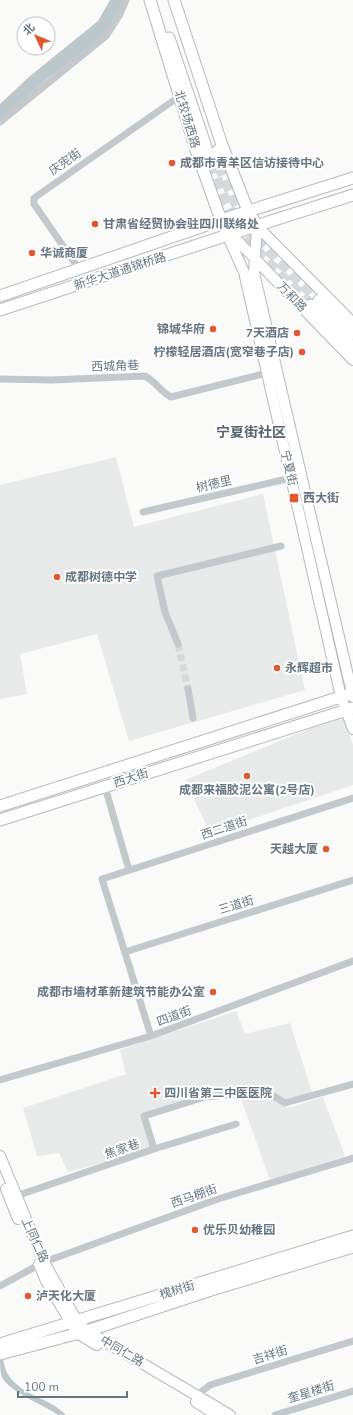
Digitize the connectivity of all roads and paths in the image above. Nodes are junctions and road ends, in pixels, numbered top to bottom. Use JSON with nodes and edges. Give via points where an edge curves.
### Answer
{"nodes":[{"id":1,"x":126,"y":0,"type":"edge"},
{"id":2,"x":150,"y":0,"type":"edge"},
{"id":3,"x":156,"y":0,"type":"edge"},
{"id":4,"x":166,"y":0,"type":"edge"},
{"id":5,"x":174,"y":0,"type":"edge"},
{"id":6,"x":180,"y":96,"type":"junction"},
{"id":7,"x":0,"y":122,"type":"edge"},
{"id":8,"x":210,"y":147,"type":"junction"},
{"id":9,"x":353,"y":178,"type":"edge"},
{"id":10,"x":353,"y":195,"type":"edge"},
{"id":11,"x":248,"y":211,"type":"junction"},
{"id":12,"x":221,"y":220,"type":"junction"},
{"id":13,"x":257,"y":226,"type":"junction"},
{"id":14,"x":233,"y":233,"type":"junction"},
{"id":15,"x":255,"y":259,"type":"junction"},
{"id":16,"x":79,"y":269,"type":"junction"},
{"id":17,"x":0,"y":296,"type":"edge"},
{"id":18,"x":0,"y":310,"type":"edge"},
{"id":19,"x":353,"y":323,"type":"edge"},
{"id":20,"x":353,"y":334,"type":"edge"},
{"id":21,"x":353,"y":348,"type":"edge"},
{"id":22,"x":353,"y":360,"type":"edge"},
{"id":23,"x":267,"y":373,"type":"junction"},
{"id":24,"x":0,"y":379,"type":"edge"},
{"id":25,"x":291,"y":478,"type":"junction"},
{"id":26,"x":143,"y":512,"type":"dead end"},
{"id":27,"x":281,"y":546,"type":"dead end"},
{"id":28,"x":178,"y":644,"type":"tunnel mouth"},
{"id":29,"x":188,"y":689,"type":"tunnel mouth"},
{"id":30,"x":350,"y":695,"type":"edge"},
{"id":31,"x":349,"y":709,"type":"edge"},
{"id":32,"x":193,"y":718,"type":"dead end"},
{"id":33,"x":353,"y":729,"type":"edge"},
{"id":34,"x":105,"y":787,"type":"junction"},
{"id":35,"x":353,"y":798,"type":"edge"},
{"id":36,"x":0,"y":806,"type":"edge"},
{"id":37,"x":0,"y":820,"type":"edge"},
{"id":38,"x":129,"y":870,"type":"junction"},
{"id":39,"x":353,"y":880,"type":"edge"},
{"id":40,"x":125,"y":952,"type":"junction"},
{"id":41,"x":353,"y":961,"type":"edge"},
{"id":42,"x":152,"y":1036,"type":"junction"},
{"id":43,"x":0,"y":1080,"type":"edge"},
{"id":44,"x":353,"y":1084,"type":"edge"},
{"id":45,"x":236,"y":1124,"type":"dead end"},
{"id":46,"x":154,"y":1149,"type":"junction"},
{"id":47,"x":0,"y":1156,"type":"edge"},
{"id":48,"x":353,"y":1158,"type":"edge"},
{"id":49,"x":0,"y":1174,"type":"edge"},
{"id":50,"x":16,"y":1196,"type":"junction"},
{"id":51,"x":353,"y":1236,"type":"edge"},
{"id":52,"x":353,"y":1247,"type":"edge"},
{"id":53,"x":42,"y":1263,"type":"junction"},
{"id":54,"x":0,"y":1286,"type":"edge"},
{"id":55,"x":74,"y":1322,"type":"junction"},
{"id":56,"x":82,"y":1332,"type":"junction"},
{"id":57,"x":353,"y":1341,"type":"edge"},
{"id":58,"x":0,"y":1344,"type":"edge"},
{"id":59,"x":0,"y":1354,"type":"edge"},
{"id":60,"x":353,"y":1391,"type":"edge"},
{"id":61,"x":197,"y":1395,"type":"junction"},
{"id":62,"x":216,"y":1415,"type":"edge"},
{"id":63,"x":230,"y":1415,"type":"edge"},
{"id":64,"x":275,"y":1415,"type":"edge"}],
"edges":[{"from":1,"to":7,"type":"street","via":[[106,36]]},
{"from":2,"to":6,"type":"main road","name":"北较场西路"},
{"from":3,"to":8,"type":"main road"},
{"from":4,"to":8,"type":"main road"},
{"from":5,"to":8,"type":"main road","name":"北较场西路"},
{"from":6,"to":8,"type":"main road","name":"北较场西路"},
{"from":6,"to":16,"type":"street","name":"庆宪街","via":[[34,198],[34,204]]},
{"from":8,"to":11,"type":"main road","name":"北较场西路"},
{"from":8,"to":12,"type":"main road","name":"北较场西路"},
{"from":9,"to":11,"type":"main road","name":"新华大道通锦桥路"},
{"from":10,"to":13,"type":"main road","name":"新华大道通锦桥路"},
{"from":11,"to":12,"type":"main road","name":"新华大道通锦桥路"},
{"from":11,"to":13,"type":"main road","name":"北较场西路"},
{"from":12,"to":14,"type":"main road","name":"北较场西路"},
{"from":12,"to":16,"type":"main road","name":"新华大道通锦桥路"},
{"from":13,"to":14,"type":"main road","name":"新华大道通锦桥路"},
{"from":13,"to":15,"type":"main road","name":"宁夏街"},
{"from":13,"to":19,"type":"main road","name":"万和路"},
{"from":14,"to":15,"type":"main road","name":"万和路"},
{"from":14,"to":18,"type":"main road","name":"新华大道通锦桥路"},
{"from":14,"to":23,"type":"main road","name":"宁夏街"},
{"from":15,"to":22,"type":"main road","name":"万和路"},
{"from":15,"to":30,"type":"main road","name":"宁夏街","via":[[254,273]]},
{"from":16,"to":17,"type":"main road","name":"新华大道通锦桥路"},
{"from":20,"to":21,"type":"main road","name":"万和路","via":[[315,303]]},
{"from":23,"to":24,"type":"street","name":"西城角巷","via":[[171,397],[145,376],[52,380]]},
{"from":23,"to":25,"type":"main road","name":"宁夏街"},
{"from":25,"to":26,"type":"street","name":"树德里"},
{"from":25,"to":30,"type":"main road","name":"宁夏街"},
{"from":27,"to":28,"type":"street","via":[[157,576],[165,612]]},
{"from":29,"to":32,"type":"street"},
{"from":30,"to":31,"type":"main road"},
{"from":30,"to":36,"type":"main road","name":"西大街"},
{"from":31,"to":33,"type":"main road"},
{"from":31,"to":34,"type":"main road","name":"西大街"},
{"from":34,"to":37,"type":"main road","name":"西大街"},
{"from":34,"to":38,"type":"street"},
{"from":35,"to":38,"type":"street","name":"西二道街"},
{"from":38,"to":40,"type":"street","name":"西二道街","via":[[102,879]]},
{"from":39,"to":40,"type":"street","name":"三道街"},
{"from":40,"to":42,"type":"street"},
{"from":41,"to":42,"type":"street","name":"四道街"},
{"from":42,"to":43,"type":"street","name":"四道街"},
{"from":44,"to":46,"type":"street","name":"焦家巷","via":[[285,1103],[265,1091],[204,1097],[144,1116]]},
{"from":45,"to":46,"type":"street"},
{"from":46,"to":50,"type":"street","name":"焦家巷"},
{"from":47,"to":50,"type":"main road","name":"上同仁路"},
{"from":48,"to":53,"type":"street","name":"西马棚街","via":[[218,1199]]},
{"from":49,"to":53,"type":"main road","via":[[11,1203]]},
{"from":50,"to":53,"type":"main road","name":"上同仁路"},
{"from":51,"to":55,"type":"main road","name":"槐树街"},
{"from":52,"to":56,"type":"main road","name":"槐树街"},
{"from":53,"to":54,"type":"street","name":"西马棚街"},
{"from":53,"to":55,"type":"main road","name":"上同仁路"},
{"from":55,"to":56,"type":"main road","name":"中同仁路"},
{"from":55,"to":58,"type":"main road","name":"槐树街"},
{"from":56,"to":59,"type":"main road","name":"槐树街"},
{"from":56,"to":61,"type":"main road","name":"中同仁路"},
{"from":56,"to":62,"type":"main road"},
{"from":57,"to":61,"type":"street","name":"吉祥街","via":[[210,1384]]},
{"from":60,"to":64,"type":"street","name":"奎星楼街"},
{"from":61,"to":63,"type":"main road","name":"中同仁路"}]}
